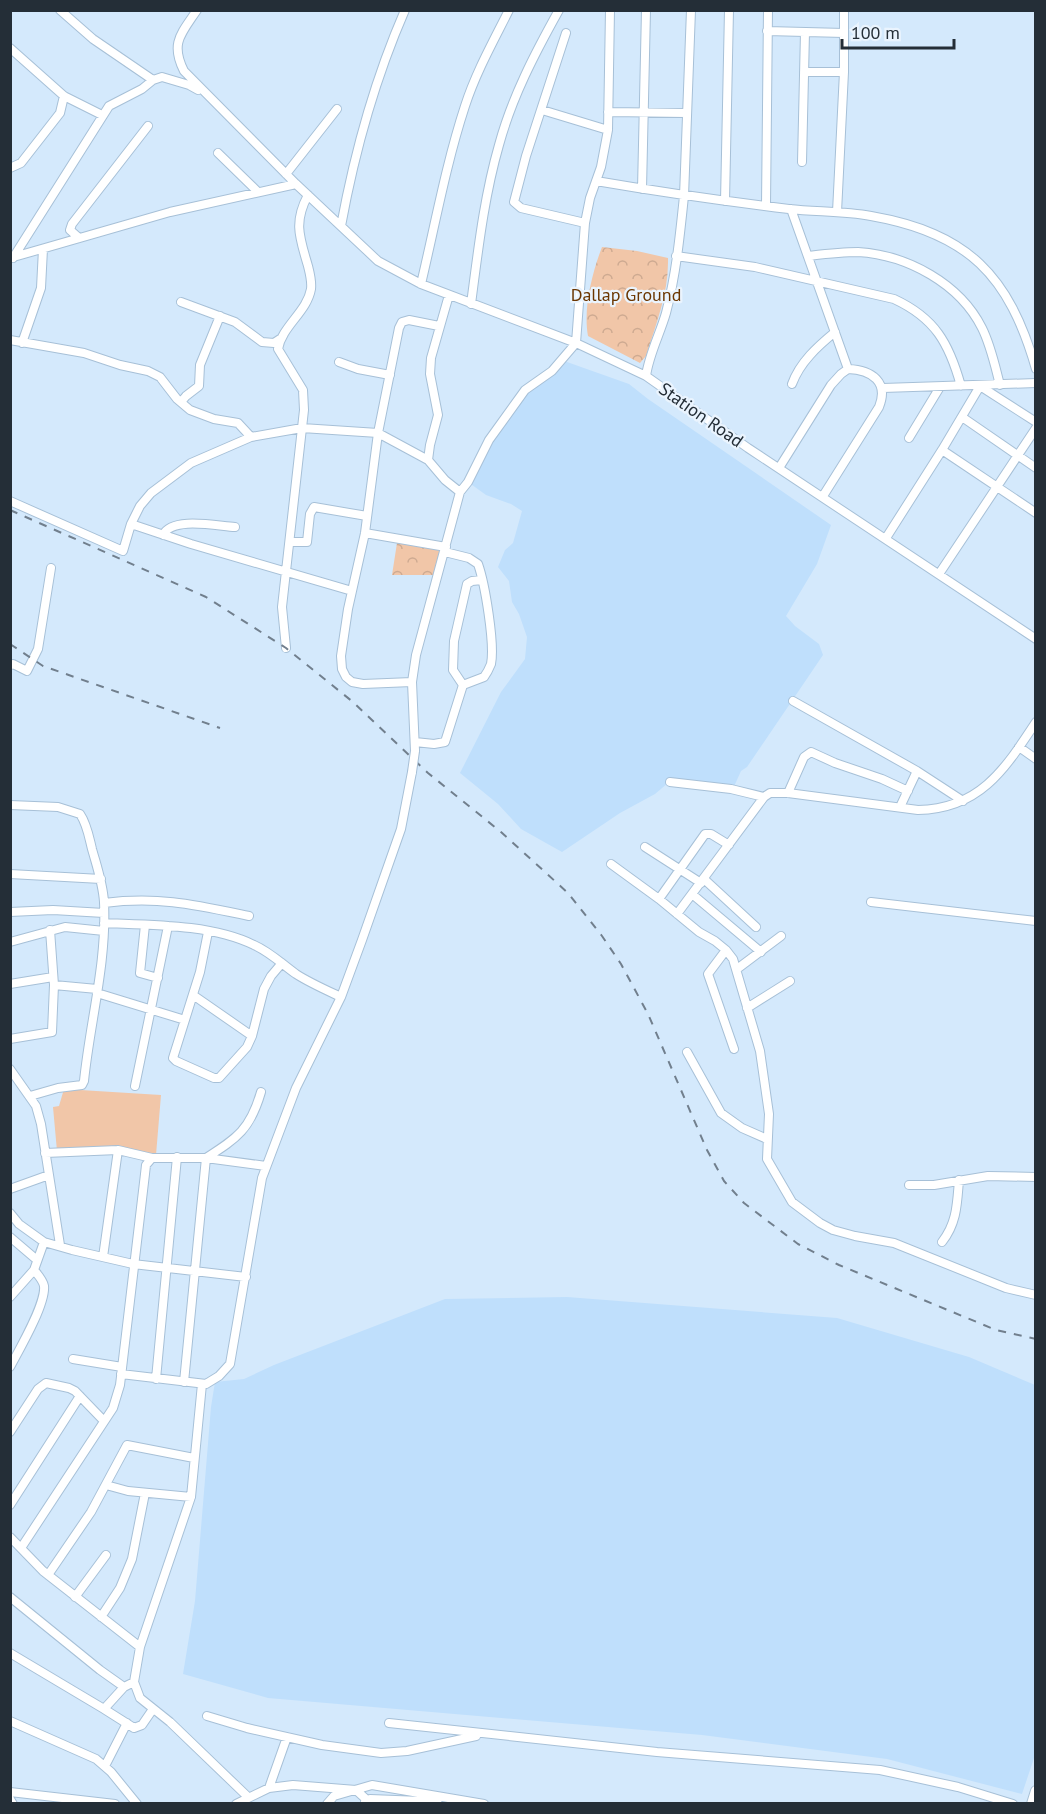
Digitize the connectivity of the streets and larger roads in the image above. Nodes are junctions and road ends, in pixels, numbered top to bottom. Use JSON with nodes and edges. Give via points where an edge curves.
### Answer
{"nodes":[{"id":1,"x":60,"y":10,"type":"edge"},
{"id":2,"x":197,"y":10,"type":"edge"},
{"id":3,"x":405,"y":10,"type":"edge"},
{"id":4,"x":509,"y":10,"type":"edge"},
{"id":5,"x":559,"y":10,"type":"edge"},
{"id":6,"x":610,"y":10,"type":"edge"},
{"id":7,"x":646,"y":10,"type":"edge"},
{"id":8,"x":691,"y":10,"type":"edge"},
{"id":9,"x":729,"y":10,"type":"edge"},
{"id":10,"x":768,"y":10,"type":"edge"},
{"id":11,"x":844,"y":10,"type":"edge"},
{"id":12,"x":767,"y":31,"type":"junction"},
{"id":13,"x":805,"y":32,"type":"junction"},
{"id":14,"x":566,"y":33,"type":"dead end"},
{"id":15,"x":844,"y":33,"type":"junction"},
{"id":16,"x":10,"y":48,"type":"edge"},
{"id":17,"x":804,"y":72,"type":"junction"},
{"id":18,"x":844,"y":72,"type":"junction"},
{"id":19,"x":153,"y":80,"type":"junction"},
{"id":20,"x":205,"y":94,"type":"junction"},
{"id":21,"x":64,"y":96,"type":"junction"},
{"id":22,"x":337,"y":109,"type":"dead end"},
{"id":23,"x":542,"y":110,"type":"junction"},
{"id":24,"x":608,"y":112,"type":"junction"},
{"id":25,"x":644,"y":113,"type":"junction"},
{"id":26,"x":687,"y":113,"type":"junction"},
{"id":27,"x":102,"y":115,"type":"junction"},
{"id":28,"x":148,"y":126,"type":"dead end"},
{"id":29,"x":608,"y":130,"type":"junction"},
{"id":30,"x":218,"y":153,"type":"dead end"},
{"id":31,"x":802,"y":162,"type":"dead end"},
{"id":32,"x":10,"y":168,"type":"edge"},
{"id":33,"x":286,"y":174,"type":"junction"},
{"id":34,"x":596,"y":181,"type":"junction"},
{"id":35,"x":296,"y":184,"type":"junction"},
{"id":36,"x":642,"y":189,"type":"junction"},
{"id":37,"x":258,"y":192,"type":"junction"},
{"id":38,"x":308,"y":195,"type":"junction"},
{"id":39,"x":684,"y":196,"type":"junction"},
{"id":40,"x":725,"y":201,"type":"junction"},
{"id":41,"x":766,"y":205,"type":"junction"},
{"id":42,"x":791,"y":209,"type":"junction"},
{"id":43,"x":837,"y":212,"type":"junction"},
{"id":44,"x":585,"y":223,"type":"junction"},
{"id":45,"x":341,"y":226,"type":"junction"},
{"id":46,"x":79,"y":238,"type":"junction"},
{"id":47,"x":43,"y":249,"type":"junction"},
{"id":48,"x":676,"y":256,"type":"junction"},
{"id":49,"x":808,"y":256,"type":"junction"},
{"id":50,"x":12,"y":258,"type":"edge"},
{"id":51,"x":818,"y":283,"type":"junction"},
{"id":52,"x":421,"y":284,"type":"junction"},
{"id":53,"x":449,"y":296,"type":"junction"},
{"id":54,"x":181,"y":302,"type":"dead end"},
{"id":55,"x":471,"y":304,"type":"junction"},
{"id":56,"x":220,"y":316,"type":"junction"},
{"id":57,"x":439,"y":326,"type":"junction"},
{"id":58,"x":835,"y":332,"type":"junction"},
{"id":59,"x":280,"y":339,"type":"junction"},
{"id":60,"x":10,"y":340,"type":"edge"},
{"id":61,"x":22,"y":343,"type":"junction"},
{"id":62,"x":576,"y":343,"type":"junction"},
{"id":63,"x":339,"y":362,"type":"dead end"},
{"id":64,"x":848,"y":369,"type":"junction"},
{"id":65,"x":1035,"y":369,"type":"edge"},
{"id":66,"x":390,"y":375,"type":"junction"},
{"id":67,"x":646,"y":376,"type":"junction"},
{"id":68,"x":1035,"y":383,"type":"edge"},
{"id":69,"x":792,"y":384,"type":"dead end"},
{"id":70,"x":1000,"y":385,"type":"junction"},
{"id":71,"x":961,"y":386,"type":"junction"},
{"id":72,"x":980,"y":386,"type":"junction"},
{"id":73,"x":940,"y":387,"type":"junction"},
{"id":74,"x":883,"y":388,"type":"junction"},
{"id":75,"x":181,"y":402,"type":"junction"},
{"id":76,"x":962,"y":417,"type":"junction"},
{"id":77,"x":1035,"y":422,"type":"edge"},
{"id":78,"x":302,"y":428,"type":"junction"},
{"id":79,"x":1035,"y":428,"type":"edge"},
{"id":80,"x":378,"y":433,"type":"junction"},
{"id":81,"x":251,"y":437,"type":"junction"},
{"id":82,"x":909,"y":438,"type":"dead end"},
{"id":83,"x":942,"y":450,"type":"junction"},
{"id":84,"x":1016,"y":455,"type":"junction"},
{"id":85,"x":428,"y":460,"type":"junction"},
{"id":86,"x":779,"y":468,"type":"junction"},
{"id":87,"x":1035,"y":468,"type":"edge"},
{"id":88,"x":996,"y":486,"type":"junction"},
{"id":89,"x":460,"y":492,"type":"junction"},
{"id":90,"x":823,"y":496,"type":"junction"},
{"id":91,"x":10,"y":501,"type":"edge"},
{"id":92,"x":1035,"y":513,"type":"edge"},
{"id":93,"x":368,"y":516,"type":"junction"},
{"id":94,"x":131,"y":524,"type":"junction"},
{"id":95,"x":235,"y":527,"type":"dead end"},
{"id":96,"x":364,"y":533,"type":"junction"},
{"id":97,"x":163,"y":535,"type":"junction"},
{"id":98,"x":886,"y":538,"type":"junction"},
{"id":99,"x":290,"y":542,"type":"junction"},
{"id":100,"x":446,"y":549,"type":"junction"},
{"id":101,"x":51,"y":568,"type":"dead end"},
{"id":102,"x":287,"y":571,"type":"junction"},
{"id":103,"x":939,"y":574,"type":"junction"},
{"id":104,"x":482,"y":580,"type":"junction"},
{"id":105,"x":352,"y":591,"type":"junction"},
{"id":106,"x":1035,"y":639,"type":"edge"},
{"id":107,"x":286,"y":648,"type":"dead end"},
{"id":108,"x":10,"y":665,"type":"edge"},
{"id":109,"x":412,"y":682,"type":"junction"},
{"id":110,"x":463,"y":685,"type":"junction"},
{"id":111,"x":793,"y":701,"type":"dead end"},
{"id":112,"x":1035,"y":722,"type":"edge"},
{"id":113,"x":415,"y":747,"type":"junction"},
{"id":114,"x":1019,"y":747,"type":"junction"},
{"id":115,"x":1035,"y":759,"type":"edge"},
{"id":116,"x":917,"y":771,"type":"junction"},
{"id":117,"x":670,"y":782,"type":"dead end"},
{"id":118,"x":908,"y":791,"type":"junction"},
{"id":119,"x":788,"y":793,"type":"junction"},
{"id":120,"x":764,"y":797,"type":"junction"},
{"id":121,"x":963,"y":801,"type":"junction"},
{"id":122,"x":10,"y":805,"type":"edge"},
{"id":123,"x":900,"y":807,"type":"junction"},
{"id":124,"x":729,"y":845,"type":"junction"},
{"id":125,"x":645,"y":847,"type":"dead end"},
{"id":126,"x":610,"y":864,"type":"dead end"},
{"id":127,"x":679,"y":870,"type":"junction"},
{"id":128,"x":10,"y":874,"type":"edge"},
{"id":129,"x":101,"y":879,"type":"junction"},
{"id":130,"x":702,"y":881,"type":"junction"},
{"id":131,"x":692,"y":894,"type":"junction"},
{"id":132,"x":659,"y":899,"type":"junction"},
{"id":133,"x":871,"y":902,"type":"dead end"},
{"id":134,"x":104,"y":903,"type":"junction"},
{"id":135,"x":10,"y":912,"type":"edge"},
{"id":136,"x":104,"y":913,"type":"junction"},
{"id":137,"x":677,"y":914,"type":"junction"},
{"id":138,"x":249,"y":916,"type":"dead end"},
{"id":139,"x":1035,"y":921,"type":"edge"},
{"id":140,"x":146,"y":925,"type":"junction"},
{"id":141,"x":168,"y":926,"type":"junction"},
{"id":142,"x":104,"y":927,"type":"junction"},
{"id":143,"x":756,"y":927,"type":"dead end"},
{"id":144,"x":50,"y":930,"type":"junction"},
{"id":145,"x":208,"y":932,"type":"junction"},
{"id":146,"x":782,"y":936,"type":"dead end"},
{"id":147,"x":10,"y":942,"type":"edge"},
{"id":148,"x":726,"y":950,"type":"junction"},
{"id":149,"x":761,"y":952,"type":"junction"},
{"id":150,"x":282,"y":963,"type":"junction"},
{"id":151,"x":737,"y":969,"type":"junction"},
{"id":152,"x":158,"y":978,"type":"junction"},
{"id":153,"x":54,"y":981,"type":"junction"},
{"id":154,"x":790,"y":981,"type":"dead end"},
{"id":155,"x":10,"y":984,"type":"edge"},
{"id":156,"x":97,"y":991,"type":"junction"},
{"id":157,"x":193,"y":995,"type":"junction"},
{"id":158,"x":341,"y":997,"type":"junction"},
{"id":159,"x":747,"y":1008,"type":"junction"},
{"id":160,"x":151,"y":1009,"type":"junction"},
{"id":161,"x":185,"y":1020,"type":"junction"},
{"id":162,"x":252,"y":1036,"type":"junction"},
{"id":163,"x":10,"y":1039,"type":"edge"},
{"id":164,"x":734,"y":1049,"type":"dead end"},
{"id":165,"x":687,"y":1052,"type":"dead end"},
{"id":166,"x":10,"y":1069,"type":"edge"},
{"id":167,"x":135,"y":1086,"type":"dead end"},
{"id":168,"x":261,"y":1092,"type":"dead end"},
{"id":169,"x":30,"y":1096,"type":"junction"},
{"id":170,"x":767,"y":1139,"type":"junction"},
{"id":171,"x":118,"y":1150,"type":"junction"},
{"id":172,"x":45,"y":1153,"type":"junction"},
{"id":173,"x":177,"y":1157,"type":"junction"},
{"id":174,"x":152,"y":1158,"type":"junction"},
{"id":175,"x":206,"y":1158,"type":"junction"},
{"id":176,"x":266,"y":1166,"type":"junction"},
{"id":177,"x":49,"y":1175,"type":"junction"},
{"id":178,"x":1035,"y":1177,"type":"edge"},
{"id":179,"x":959,"y":1180,"type":"junction"},
{"id":180,"x":909,"y":1185,"type":"dead end"},
{"id":181,"x":10,"y":1189,"type":"edge"},
{"id":182,"x":10,"y":1213,"type":"edge"},
{"id":183,"x":10,"y":1237,"type":"edge"},
{"id":184,"x":44,"y":1242,"type":"junction"},
{"id":185,"x":942,"y":1242,"type":"dead end"},
{"id":186,"x":60,"y":1245,"type":"junction"},
{"id":187,"x":103,"y":1257,"type":"junction"},
{"id":188,"x":37,"y":1260,"type":"junction"},
{"id":189,"x":133,"y":1264,"type":"junction"},
{"id":190,"x":167,"y":1266,"type":"junction"},
{"id":191,"x":34,"y":1270,"type":"junction"},
{"id":192,"x":195,"y":1271,"type":"junction"},
{"id":193,"x":246,"y":1276,"type":"junction"},
{"id":194,"x":1035,"y":1295,"type":"edge"},
{"id":195,"x":10,"y":1297,"type":"edge"},
{"id":196,"x":73,"y":1359,"type":"dead end"},
{"id":197,"x":10,"y":1367,"type":"edge"},
{"id":198,"x":122,"y":1371,"type":"junction"},
{"id":199,"x":156,"y":1378,"type":"junction"},
{"id":200,"x":184,"y":1382,"type":"junction"},
{"id":201,"x":202,"y":1384,"type":"junction"},
{"id":202,"x":80,"y":1396,"type":"junction"},
{"id":203,"x":104,"y":1421,"type":"junction"},
{"id":204,"x":10,"y":1432,"type":"edge"},
{"id":205,"x":194,"y":1458,"type":"junction"},
{"id":206,"x":106,"y":1485,"type":"junction"},
{"id":207,"x":145,"y":1493,"type":"junction"},
{"id":208,"x":191,"y":1497,"type":"junction"},
{"id":209,"x":10,"y":1505,"type":"edge"},
{"id":210,"x":10,"y":1537,"type":"edge"},
{"id":211,"x":21,"y":1548,"type":"junction"},
{"id":212,"x":106,"y":1555,"type":"dead end"},
{"id":213,"x":48,"y":1575,"type":"junction"},
{"id":214,"x":10,"y":1597,"type":"edge"},
{"id":215,"x":75,"y":1597,"type":"junction"},
{"id":216,"x":102,"y":1617,"type":"junction"},
{"id":217,"x":140,"y":1647,"type":"junction"},
{"id":218,"x":10,"y":1653,"type":"edge"},
{"id":219,"x":134,"y":1682,"type":"junction"},
{"id":220,"x":124,"y":1688,"type":"junction"},
{"id":221,"x":104,"y":1709,"type":"junction"},
{"id":222,"x":153,"y":1709,"type":"junction"},
{"id":223,"x":207,"y":1716,"type":"dead end"},
{"id":224,"x":10,"y":1721,"type":"edge"},
{"id":225,"x":127,"y":1723,"type":"junction"},
{"id":226,"x":389,"y":1723,"type":"dead end"},
{"id":227,"x":486,"y":1734,"type":"junction"},
{"id":228,"x":287,"y":1737,"type":"junction"},
{"id":229,"x":105,"y":1766,"type":"junction"},
{"id":230,"x":269,"y":1788,"type":"junction"},
{"id":231,"x":356,"y":1790,"type":"junction"},
{"id":232,"x":1035,"y":1791,"type":"edge"},
{"id":233,"x":10,"y":1792,"type":"edge"},
{"id":234,"x":248,"y":1797,"type":"junction"},
{"id":235,"x":10,"y":1799,"type":"edge"},
{"id":236,"x":422,"y":1799,"type":"edge"},
{"id":237,"x":365,"y":1802,"type":"edge"},
{"id":238,"x":13,"y":1803,"type":"edge"},
{"id":239,"x":115,"y":1803,"type":"edge"},
{"id":240,"x":137,"y":1803,"type":"edge"},
{"id":241,"x":236,"y":1803,"type":"edge"},
{"id":242,"x":327,"y":1803,"type":"edge"},
{"id":243,"x":438,"y":1803,"type":"edge"},
{"id":244,"x":484,"y":1803,"type":"edge"},
{"id":245,"x":1013,"y":1803,"type":"edge"},
{"id":246,"x":1032,"y":1803,"type":"edge"}],
"edges":[{"from":1,"to":19,"type":"street","via":[[93,39]]},
{"from":2,"to":20,"type":"street","via":[[182,33],[177,57]]},
{"from":3,"to":45,"type":"street","via":[[370,102]]},
{"from":4,"to":52,"type":"street","via":[[465,105]]},
{"from":5,"to":55,"type":"street","via":[[529,66],[499,144],[487,194]]},
{"from":6,"to":24,"type":"street"},
{"from":7,"to":25,"type":"street"},
{"from":8,"to":26,"type":"street","name":"Station Road"},
{"from":9,"to":40,"type":"street"},
{"from":10,"to":12,"type":"street"},
{"from":11,"to":15,"type":"street"},
{"from":12,"to":13,"type":"street"},
{"from":12,"to":41,"type":"street"},
{"from":13,"to":15,"type":"street"},
{"from":13,"to":17,"type":"street"},
{"from":14,"to":23,"type":"street"},
{"from":15,"to":18,"type":"street"},
{"from":16,"to":21,"type":"street"},
{"from":17,"to":18,"type":"street"},
{"from":17,"to":31,"type":"street"},
{"from":18,"to":43,"type":"street"},
{"from":19,"to":20,"type":"street","via":[[172,80]]},
{"from":19,"to":27,"type":"street","via":[[109,106]]},
{"from":20,"to":33,"type":"street"},
{"from":21,"to":27,"type":"street"},
{"from":21,"to":32,"type":"street","via":[[60,113],[21,163]]},
{"from":22,"to":33,"type":"street"},
{"from":23,"to":29,"type":"street"},
{"from":23,"to":44,"type":"street","via":[[514,202],[521,208]]},
{"from":24,"to":25,"type":"street"},
{"from":24,"to":29,"type":"street"},
{"from":25,"to":26,"type":"street"},
{"from":25,"to":36,"type":"street"},
{"from":26,"to":39,"type":"street","name":"Station Road"},
{"from":27,"to":50,"type":"street","via":[[88,143]]},
{"from":28,"to":46,"type":"street","via":[[72,224],[70,230]]},
{"from":29,"to":34,"type":"street"},
{"from":30,"to":37,"type":"street"},
{"from":33,"to":35,"type":"street"},
{"from":34,"to":36,"type":"street"},
{"from":34,"to":44,"type":"street"},
{"from":35,"to":37,"type":"street"},
{"from":35,"to":38,"type":"street"},
{"from":36,"to":39,"type":"street"},
{"from":37,"to":46,"type":"street"},
{"from":38,"to":45,"type":"street"},
{"from":38,"to":59,"type":"street","via":[[298,224],[312,283],[307,301]]},
{"from":39,"to":40,"type":"street"},
{"from":39,"to":48,"type":"street","name":"Station Road"},
{"from":40,"to":41,"type":"street"},
{"from":41,"to":42,"type":"street"},
{"from":42,"to":43,"type":"street"},
{"from":42,"to":49,"type":"street"},
{"from":43,"to":65,"type":"street","via":[[904,223],[962,248],[985,267],[1005,293]]},
{"from":44,"to":62,"type":"street"},
{"from":45,"to":52,"type":"street","via":[[378,261]]},
{"from":46,"to":47,"type":"street"},
{"from":47,"to":50,"type":"street"},
{"from":47,"to":61,"type":"street","via":[[41,288]]},
{"from":48,"to":51,"type":"street","via":[[756,267]]},
{"from":48,"to":67,"type":"street","name":"Station Road","via":[[666,312]]},
{"from":49,"to":51,"type":"street"},
{"from":49,"to":70,"type":"street","via":[[860,252],[884,256],[927,273],[953,290],[983,328]]},
{"from":51,"to":58,"type":"street"},
{"from":51,"to":71,"type":"street","via":[[875,293],[912,307],[944,339]]},
{"from":52,"to":53,"type":"street"},
{"from":53,"to":55,"type":"street"},
{"from":53,"to":57,"type":"street"},
{"from":54,"to":56,"type":"street"},
{"from":55,"to":62,"type":"street"},
{"from":56,"to":59,"type":"street","via":[[262,342]]},
{"from":56,"to":75,"type":"street","via":[[200,365],[199,386]]},
{"from":57,"to":66,"type":"street","via":[[402,322]]},
{"from":57,"to":85,"type":"street","via":[[430,374],[438,415]]},
{"from":58,"to":64,"type":"street"},
{"from":58,"to":69,"type":"street","via":[[814,349]]},
{"from":59,"to":78,"type":"street","via":[[278,349],[303,390]]},
{"from":60,"to":61,"type":"street"},
{"from":61,"to":75,"type":"street","via":[[90,355],[148,371],[160,377]]},
{"from":62,"to":67,"type":"street"},
{"from":62,"to":89,"type":"street","via":[[552,371],[525,390],[489,440]]},
{"from":63,"to":66,"type":"street"},
{"from":64,"to":74,"type":"street","via":[[868,373]]},
{"from":64,"to":86,"type":"street","via":[[831,385]]},
{"from":66,"to":80,"type":"street"},
{"from":67,"to":86,"type":"street","name":"Station Road"},
{"from":68,"to":70,"type":"street"},
{"from":70,"to":72,"type":"street"},
{"from":71,"to":72,"type":"street"},
{"from":71,"to":73,"type":"street"},
{"from":72,"to":76,"type":"street"},
{"from":72,"to":77,"type":"street"},
{"from":73,"to":74,"type":"street"},
{"from":73,"to":82,"type":"street"},
{"from":74,"to":90,"type":"street","via":[[879,407]]},
{"from":75,"to":81,"type":"street","via":[[204,416],[238,423]]},
{"from":76,"to":83,"type":"street"},
{"from":76,"to":84,"type":"street"},
{"from":78,"to":80,"type":"street"},
{"from":78,"to":81,"type":"street"},
{"from":78,"to":99,"type":"street"},
{"from":79,"to":84,"type":"street"},
{"from":80,"to":85,"type":"street"},
{"from":80,"to":93,"type":"street"},
{"from":81,"to":94,"type":"street","via":[[174,474],[151,493]]},
{"from":83,"to":88,"type":"street"},
{"from":83,"to":98,"type":"street"},
{"from":84,"to":87,"type":"street"},
{"from":84,"to":88,"type":"street"},
{"from":85,"to":89,"type":"street"},
{"from":86,"to":90,"type":"street","name":"Station Road"},
{"from":88,"to":92,"type":"street"},
{"from":88,"to":103,"type":"street"},
{"from":89,"to":100,"type":"street"},
{"from":90,"to":98,"type":"street","name":"Station Road"},
{"from":91,"to":94,"type":"street","via":[[123,551]]},
{"from":93,"to":96,"type":"street"},
{"from":93,"to":99,"type":"street","via":[[314,507],[307,542]]},
{"from":94,"to":97,"type":"street"},
{"from":95,"to":97,"type":"street","via":[[176,524]]},
{"from":96,"to":100,"type":"street"},
{"from":96,"to":105,"type":"street"},
{"from":97,"to":102,"type":"street"},
{"from":98,"to":103,"type":"street","name":"Station Road"},
{"from":99,"to":102,"type":"street"},
{"from":100,"to":104,"type":"street","via":[[473,560]]},
{"from":100,"to":109,"type":"street"},
{"from":101,"to":108,"type":"street","via":[[36,656],[27,671]]},
{"from":102,"to":105,"type":"street"},
{"from":102,"to":107,"type":"street","via":[[282,607]]},
{"from":103,"to":106,"type":"street","name":"Station Road"},
{"from":104,"to":110,"type":"street","via":[[467,584],[457,622],[453,670]]},
{"from":104,"to":110,"type":"street","via":[[491,663],[484,677]]},
{"from":105,"to":109,"type":"street","via":[[341,656],[346,677],[363,684]]},
{"from":109,"to":113,"type":"street"},
{"from":110,"to":113,"type":"street","via":[[445,742]]},
{"from":111,"to":116,"type":"street"},
{"from":112,"to":114,"type":"street"},
{"from":113,"to":158,"type":"street","bridge":true,"via":[[400,829]]},
{"from":114,"to":115,"type":"street"},
{"from":114,"to":121,"type":"street","via":[[988,786]]},
{"from":116,"to":118,"type":"street"},
{"from":116,"to":121,"type":"street"},
{"from":117,"to":120,"type":"street"},
{"from":118,"to":119,"type":"street","via":[[811,752],[804,757]]},
{"from":118,"to":123,"type":"street"},
{"from":119,"to":120,"type":"street"},
{"from":119,"to":123,"type":"street"},
{"from":120,"to":124,"type":"street"},
{"from":121,"to":123,"type":"street","via":[[936,809]]},
{"from":122,"to":129,"type":"street","via":[[58,807],[80,814]]},
{"from":124,"to":127,"type":"street","via":[[705,834]]},
{"from":124,"to":130,"type":"street"},
{"from":125,"to":127,"type":"street"},
{"from":126,"to":132,"type":"street"},
{"from":127,"to":130,"type":"street"},
{"from":127,"to":132,"type":"street"},
{"from":128,"to":129,"type":"street"},
{"from":129,"to":134,"type":"street"},
{"from":130,"to":131,"type":"street"},
{"from":130,"to":143,"type":"street"},
{"from":131,"to":137,"type":"street"},
{"from":131,"to":149,"type":"street"},
{"from":132,"to":137,"type":"street"},
{"from":133,"to":139,"type":"street"},
{"from":134,"to":136,"type":"street"},
{"from":134,"to":138,"type":"street","via":[[160,900]]},
{"from":135,"to":136,"type":"street"},
{"from":136,"to":142,"type":"street"},
{"from":137,"to":148,"type":"street"},
{"from":140,"to":141,"type":"street"},
{"from":140,"to":142,"type":"street"},
{"from":140,"to":152,"type":"street","via":[[140,973]]},
{"from":141,"to":145,"type":"street"},
{"from":141,"to":152,"type":"street"},
{"from":142,"to":144,"type":"street"},
{"from":142,"to":156,"type":"street"},
{"from":144,"to":147,"type":"street"},
{"from":144,"to":153,"type":"street"},
{"from":145,"to":150,"type":"street","via":[[249,942]]},
{"from":145,"to":157,"type":"street"},
{"from":146,"to":149,"type":"street"},
{"from":148,"to":151,"type":"street"},
{"from":148,"to":164,"type":"street","via":[[708,974]]},
{"from":149,"to":151,"type":"street"},
{"from":150,"to":158,"type":"street"},
{"from":150,"to":162,"type":"street","via":[[264,989]]},
{"from":151,"to":159,"type":"street"},
{"from":152,"to":160,"type":"street"},
{"from":153,"to":155,"type":"street"},
{"from":153,"to":156,"type":"street"},
{"from":153,"to":163,"type":"street","via":[[52,1032]]},
{"from":154,"to":159,"type":"street"},
{"from":156,"to":160,"type":"street"},
{"from":156,"to":169,"type":"street","via":[[82,1085]]},
{"from":157,"to":161,"type":"street"},
{"from":157,"to":162,"type":"street"},
{"from":158,"to":176,"type":"street","via":[[296,1088]]},
{"from":159,"to":170,"type":"street","via":[[760,1051],[768,1101]]},
{"from":160,"to":161,"type":"street"},
{"from":160,"to":167,"type":"street"},
{"from":161,"to":162,"type":"street","via":[[173,1058],[214,1078],[219,1078],[240,1055]]},
{"from":165,"to":170,"type":"street","via":[[721,1113]]},
{"from":166,"to":169,"type":"street"},
{"from":168,"to":175,"type":"street","via":[[243,1132]]},
{"from":169,"to":172,"type":"street"},
{"from":170,"to":194,"type":"street","via":[[767,1159],[792,1202],[820,1223],[855,1236],[894,1243],[1006,1288]]},
{"from":171,"to":172,"type":"street"},
{"from":171,"to":174,"type":"street"},
{"from":171,"to":187,"type":"street"},
{"from":172,"to":177,"type":"street"},
{"from":173,"to":174,"type":"street"},
{"from":173,"to":175,"type":"street"},
{"from":173,"to":190,"type":"street"},
{"from":174,"to":189,"type":"street","via":[[145,1174]]},
{"from":175,"to":176,"type":"street"},
{"from":175,"to":192,"type":"street"},
{"from":176,"to":193,"type":"street"},
{"from":177,"to":181,"type":"street"},
{"from":177,"to":186,"type":"street"},
{"from":178,"to":179,"type":"street"},
{"from":179,"to":180,"type":"street"},
{"from":179,"to":185,"type":"street","via":[[956,1217]]},
{"from":182,"to":184,"type":"street"},
{"from":183,"to":188,"type":"street"},
{"from":184,"to":186,"type":"street"},
{"from":184,"to":188,"type":"street"},
{"from":186,"to":187,"type":"street"},
{"from":187,"to":189,"type":"street"},
{"from":188,"to":191,"type":"street"},
{"from":189,"to":190,"type":"street"},
{"from":189,"to":198,"type":"street"},
{"from":190,"to":192,"type":"street"},
{"from":190,"to":199,"type":"street"},
{"from":191,"to":195,"type":"street"},
{"from":191,"to":197,"type":"street","via":[[44,1284],[44,1292]]},
{"from":192,"to":193,"type":"street"},
{"from":192,"to":200,"type":"street"},
{"from":193,"to":201,"type":"street","via":[[230,1364],[219,1377]]},
{"from":196,"to":198,"type":"street"},
{"from":198,"to":199,"type":"street"},
{"from":198,"to":203,"type":"street","via":[[113,1408]]},
{"from":199,"to":200,"type":"street"},
{"from":200,"to":201,"type":"street"},
{"from":201,"to":205,"type":"street"},
{"from":202,"to":203,"type":"street"},
{"from":202,"to":204,"type":"street","via":[[69,1388],[41,1385]]},
{"from":202,"to":209,"type":"street"},
{"from":203,"to":211,"type":"street"},
{"from":205,"to":206,"type":"street","via":[[127,1445]]},
{"from":205,"to":208,"type":"street"},
{"from":206,"to":207,"type":"street"},
{"from":206,"to":213,"type":"street"},
{"from":207,"to":208,"type":"street"},
{"from":207,"to":216,"type":"street","via":[[132,1559]]},
{"from":208,"to":217,"type":"street"},
{"from":210,"to":211,"type":"street"},
{"from":211,"to":213,"type":"street"},
{"from":212,"to":215,"type":"street"},
{"from":213,"to":215,"type":"street"},
{"from":214,"to":220,"type":"street"},
{"from":215,"to":216,"type":"street"},
{"from":216,"to":217,"type":"street"},
{"from":217,"to":219,"type":"street"},
{"from":218,"to":221,"type":"street"},
{"from":219,"to":220,"type":"street"},
{"from":219,"to":222,"type":"street","via":[[140,1698]]},
{"from":220,"to":221,"type":"street"},
{"from":221,"to":225,"type":"street"},
{"from":222,"to":225,"type":"street","via":[[138,1727]]},
{"from":222,"to":234,"type":"street"},
{"from":223,"to":228,"type":"street"},
{"from":224,"to":229,"type":"street"},
{"from":225,"to":229,"type":"street"},
{"from":226,"to":227,"type":"street"},
{"from":227,"to":228,"type":"street","via":[[381,1753]]},
{"from":227,"to":245,"type":"street","via":[[880,1770]]},
{"from":228,"to":230,"type":"street"},
{"from":229,"to":240,"type":"street"},
{"from":230,"to":231,"type":"street","via":[[293,1785]]},
{"from":230,"to":234,"type":"street"},
{"from":231,"to":236,"type":"street","via":[[372,1785]]},
{"from":231,"to":237,"type":"street"},
{"from":231,"to":242,"type":"street","via":[[334,1796]]},
{"from":232,"to":246,"type":"street"},
{"from":233,"to":239,"type":"street"},
{"from":234,"to":241,"type":"street"},
{"from":235,"to":238,"type":"street"},
{"from":236,"to":237,"type":"street"},
{"from":236,"to":243,"type":"street"},
{"from":236,"to":244,"type":"street"}]}
